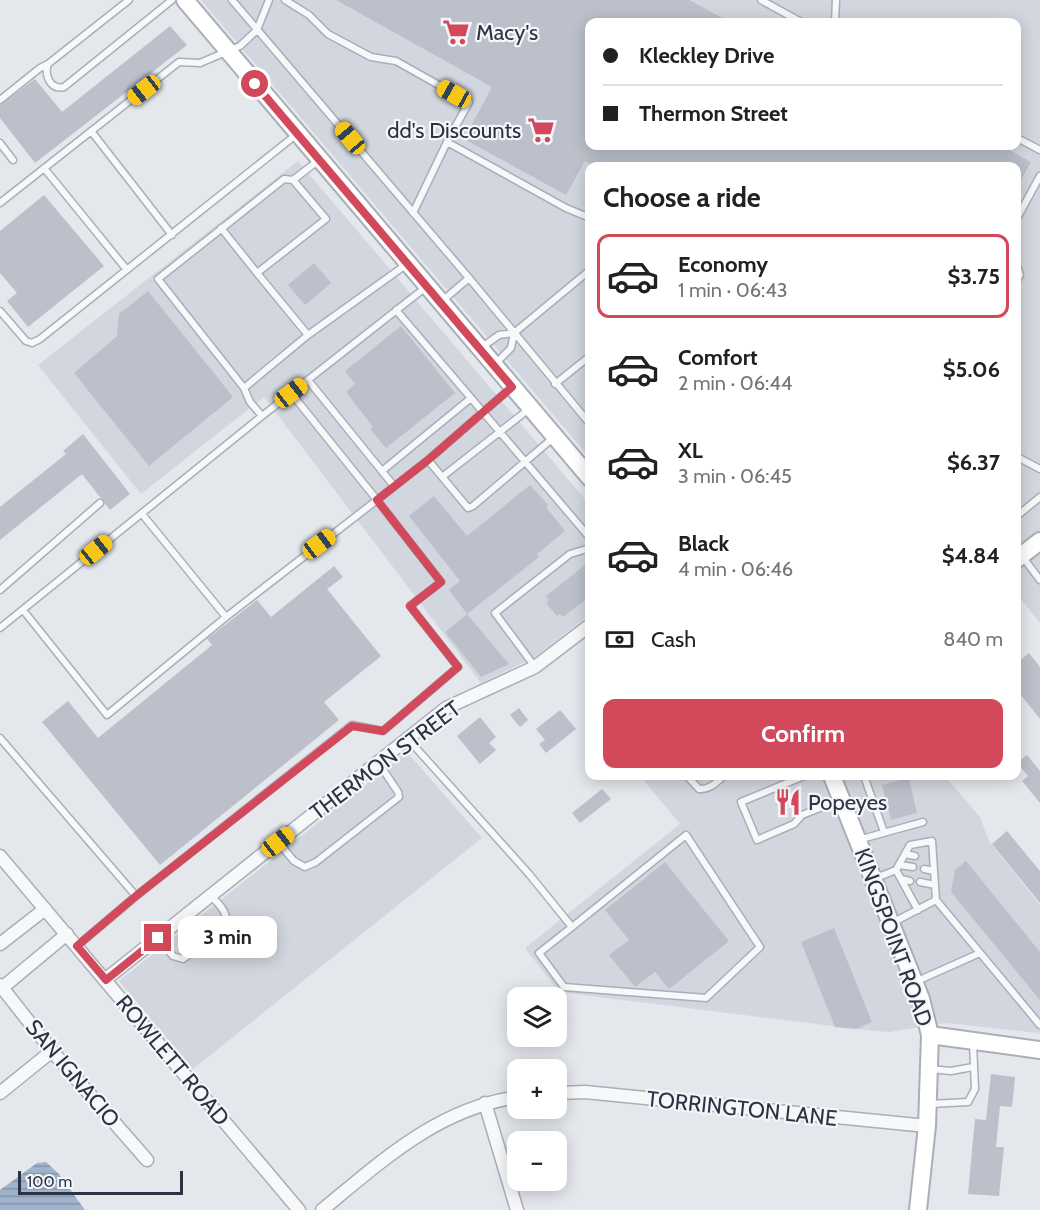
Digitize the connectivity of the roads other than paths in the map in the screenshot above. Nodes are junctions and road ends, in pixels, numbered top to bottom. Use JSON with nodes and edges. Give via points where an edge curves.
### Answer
{"nodes":[{"id":1,"x":129,"y":0,"type":"edge"},
{"id":2,"x":172,"y":0,"type":"edge"},
{"id":3,"x":185,"y":0,"type":"edge"},
{"id":4,"x":232,"y":0,"type":"edge"},
{"id":5,"x":269,"y":0,"type":"edge"},
{"id":6,"x":285,"y":0,"type":"edge"},
{"id":7,"x":761,"y":0,"type":"edge"},
{"id":8,"x":836,"y":0,"type":"edge"},
{"id":9,"x":794,"y":18,"type":"edge"},
{"id":10,"x":835,"y":18,"type":"edge"},
{"id":11,"x":257,"y":30,"type":"junction"},
{"id":12,"x":228,"y":52,"type":"junction"},
{"id":13,"x":48,"y":64,"type":"junction"},
{"id":14,"x":0,"y":100,"type":"edge"},
{"id":15,"x":92,"y":131,"type":"junction"},
{"id":16,"x":297,"y":134,"type":"junction"},
{"id":17,"x":1021,"y":140,"type":"edge"},
{"id":18,"x":447,"y":142,"type":"junction"},
{"id":19,"x":0,"y":143,"type":"edge"},
{"id":20,"x":1040,"y":150,"type":"edge"},
{"id":21,"x":13,"y":160,"type":"dead end"},
{"id":22,"x":319,"y":160,"type":"junction"},
{"id":23,"x":44,"y":168,"type":"junction"},
{"id":24,"x":1040,"y":176,"type":"edge"},
{"id":25,"x":292,"y":180,"type":"junction"},
{"id":26,"x":0,"y":203,"type":"edge"},
{"id":27,"x":1021,"y":211,"type":"edge"},
{"id":28,"x":413,"y":213,"type":"junction"},
{"id":29,"x":585,"y":216,"type":"edge"},
{"id":30,"x":221,"y":228,"type":"junction"},
{"id":31,"x":172,"y":235,"type":"junction"},
{"id":32,"x":408,"y":264,"type":"junction"},
{"id":33,"x":127,"y":270,"type":"junction"},
{"id":34,"x":257,"y":273,"type":"junction"},
{"id":35,"x":585,"y":274,"type":"edge"},
{"id":36,"x":469,"y":278,"type":"junction"},
{"id":37,"x":427,"y":286,"type":"junction"},
{"id":38,"x":441,"y":303,"type":"junction"},
{"id":39,"x":0,"y":310,"type":"edge"},
{"id":40,"x":396,"y":310,"type":"junction"},
{"id":41,"x":514,"y":333,"type":"junction"},
{"id":42,"x":308,"y":335,"type":"junction"},
{"id":43,"x":480,"y":348,"type":"junction"},
{"id":44,"x":585,"y":360,"type":"edge"},
{"id":45,"x":494,"y":365,"type":"junction"},
{"id":46,"x":308,"y":380,"type":"junction"},
{"id":47,"x":555,"y":384,"type":"junction"},
{"id":48,"x":512,"y":387,"type":"junction"},
{"id":49,"x":244,"y":388,"type":"junction"},
{"id":50,"x":291,"y":393,"type":"junction"},
{"id":51,"x":471,"y":398,"type":"junction"},
{"id":52,"x":530,"y":408,"type":"junction"},
{"id":53,"x":484,"y":412,"type":"junction"},
{"id":54,"x":262,"y":416,"type":"junction"},
{"id":55,"x":585,"y":418,"type":"edge"},
{"id":56,"x":499,"y":432,"type":"junction"},
{"id":57,"x":555,"y":437,"type":"junction"},
{"id":58,"x":1021,"y":459,"type":"edge"},
{"id":59,"x":428,"y":460,"type":"junction"},
{"id":60,"x":525,"y":463,"type":"junction"},
{"id":61,"x":1040,"y":469,"type":"edge"},
{"id":62,"x":382,"y":471,"type":"junction"},
{"id":63,"x":585,"y":472,"type":"edge"},
{"id":64,"x":442,"y":477,"type":"junction"},
{"id":65,"x":394,"y":486,"type":"junction"},
{"id":66,"x":1040,"y":497,"type":"edge"},
{"id":67,"x":377,"y":500,"type":"junction"},
{"id":68,"x":100,"y":503,"type":"dead end"},
{"id":69,"x":1021,"y":513,"type":"edge"},
{"id":70,"x":141,"y":514,"type":"junction"},
{"id":71,"x":585,"y":532,"type":"edge"},
{"id":72,"x":1040,"y":540,"type":"edge"},
{"id":73,"x":585,"y":550,"type":"edge"},
{"id":74,"x":1021,"y":555,"type":"edge"},
{"id":75,"x":1021,"y":559,"type":"edge"},
{"id":76,"x":1040,"y":580,"type":"edge"},
{"id":77,"x":0,"y":590,"type":"edge"},
{"id":78,"x":23,"y":610,"type":"junction"},
{"id":79,"x":226,"y":617,"type":"junction"},
{"id":80,"x":0,"y":628,"type":"edge"},
{"id":81,"x":585,"y":629,"type":"edge"},
{"id":82,"x":535,"y":667,"type":"junction"},
{"id":83,"x":0,"y":738,"type":"edge"},
{"id":84,"x":408,"y":739,"type":"junction"},
{"id":85,"x":378,"y":762,"type":"junction"},
{"id":86,"x":691,"y":780,"type":"edge"},
{"id":87,"x":719,"y":780,"type":"edge"},
{"id":88,"x":794,"y":780,"type":"edge"},
{"id":89,"x":834,"y":780,"type":"edge"},
{"id":90,"x":865,"y":780,"type":"edge"},
{"id":91,"x":842,"y":799,"type":"junction"},
{"id":92,"x":923,"y":822,"type":"dead end"},
{"id":93,"x":884,"y":832,"type":"junction"},
{"id":94,"x":858,"y":840,"type":"junction"},
{"id":95,"x":278,"y":842,"type":"junction"},
{"id":96,"x":905,"y":854,"type":"junction"},
{"id":97,"x":0,"y":856,"type":"edge"},
{"id":98,"x":915,"y":856,"type":"dead end"},
{"id":99,"x":925,"y":857,"type":"dead end"},
{"id":100,"x":933,"y":858,"type":"junction"},
{"id":101,"x":913,"y":867,"type":"dead end"},
{"id":102,"x":897,"y":868,"type":"junction"},
{"id":103,"x":924,"y":869,"type":"dead end"},
{"id":104,"x":934,"y":871,"type":"junction"},
{"id":105,"x":901,"y":879,"type":"junction"},
{"id":106,"x":873,"y":880,"type":"junction"},
{"id":107,"x":910,"y":881,"type":"dead end"},
{"id":108,"x":920,"y":882,"type":"dead end"},
{"id":109,"x":935,"y":885,"type":"junction"},
{"id":110,"x":136,"y":896,"type":"junction"},
{"id":111,"x":211,"y":896,"type":"junction"},
{"id":112,"x":936,"y":900,"type":"junction"},
{"id":113,"x":45,"y":909,"type":"junction"},
{"id":114,"x":918,"y":910,"type":"junction"},
{"id":115,"x":892,"y":923,"type":"junction"},
{"id":116,"x":572,"y":927,"type":"junction"},
{"id":117,"x":67,"y":934,"type":"junction"},
{"id":118,"x":158,"y":938,"type":"junction"},
{"id":119,"x":0,"y":944,"type":"edge"},
{"id":120,"x":77,"y":946,"type":"junction"},
{"id":121,"x":980,"y":953,"type":"junction"},
{"id":122,"x":106,"y":980,"type":"junction"},
{"id":123,"x":915,"y":982,"type":"junction"},
{"id":124,"x":1,"y":987,"type":"edge"},
{"id":125,"x":1040,"y":1025,"type":"edge"},
{"id":126,"x":930,"y":1035,"type":"junction"},
{"id":127,"x":973,"y":1041,"type":"junction"},
{"id":128,"x":1040,"y":1050,"type":"edge"},
{"id":129,"x":52,"y":1051,"type":"junction"},
{"id":130,"x":973,"y":1067,"type":"junction"},
{"id":131,"x":929,"y":1069,"type":"junction"},
{"id":132,"x":0,"y":1093,"type":"edge"},
{"id":133,"x":567,"y":1093,"type":"edge"},
{"id":134,"x":507,"y":1099,"type":"edge"},
{"id":135,"x":484,"y":1103,"type":"junction"},
{"id":136,"x":928,"y":1104,"type":"junction"},
{"id":137,"x":927,"y":1126,"type":"junction"},
{"id":138,"x":147,"y":1160,"type":"dead end"},
{"id":139,"x":299,"y":1210,"type":"edge"},
{"id":140,"x":322,"y":1210,"type":"edge"},
{"id":141,"x":517,"y":1210,"type":"edge"},
{"id":142,"x":918,"y":1210,"type":"edge"}],
"edges":[{"from":1,"to":13,"type":"lane"},
{"from":2,"to":13,"type":"lane","via":[[64,87],[53,86],[47,77]]},
{"from":3,"to":12,"type":"street"},
{"from":4,"to":11,"type":"lane"},
{"from":5,"to":11,"type":"lane"},
{"from":6,"to":18,"type":"lane","via":[[328,33],[371,57],[396,62],[469,102]]},
{"from":7,"to":9,"type":"lane"},
{"from":8,"to":10,"type":"lane"},
{"from":11,"to":12,"type":"lane"},
{"from":11,"to":28,"type":"lane"},
{"from":12,"to":15,"type":"lane","via":[[200,63],[179,62]]},
{"from":12,"to":16,"type":"street"},
{"from":13,"to":14,"type":"lane"},
{"from":15,"to":23,"type":"lane"},
{"from":15,"to":31,"type":"lane"},
{"from":16,"to":22,"type":"street"},
{"from":16,"to":31,"type":"lane"},
{"from":17,"to":20,"type":"lane"},
{"from":18,"to":28,"type":"lane"},
{"from":18,"to":29,"type":"lane"},
{"from":19,"to":21,"type":"lane"},
{"from":22,"to":25,"type":"lane"},
{"from":22,"to":32,"type":"street"},
{"from":23,"to":26,"type":"lane"},
{"from":23,"to":33,"type":"lane"},
{"from":24,"to":27,"type":"lane"},
{"from":25,"to":30,"type":"lane","via":[[284,179]]},
{"from":25,"to":34,"type":"lane","via":[[326,219]]},
{"from":28,"to":36,"type":"lane"},
{"from":30,"to":34,"type":"lane"},
{"from":30,"to":49,"type":"lane","via":[[158,279]]},
{"from":31,"to":33,"type":"lane"},
{"from":32,"to":37,"type":"street"},
{"from":32,"to":42,"type":"lane"},
{"from":33,"to":39,"type":"lane","via":[[33,343],[26,341]]},
{"from":34,"to":42,"type":"lane"},
{"from":35,"to":41,"type":"lane"},
{"from":36,"to":38,"type":"lane"},
{"from":36,"to":41,"type":"lane"},
{"from":37,"to":38,"type":"street"},
{"from":37,"to":40,"type":"lane"},
{"from":38,"to":43,"type":"street"},
{"from":40,"to":46,"type":"lane"},
{"from":40,"to":51,"type":"lane"},
{"from":41,"to":43,"type":"lane","via":[[499,335]]},
{"from":41,"to":45,"type":"lane","via":[[511,348]]},
{"from":41,"to":47,"type":"lane"},
{"from":42,"to":49,"type":"lane"},
{"from":43,"to":45,"type":"street"},
{"from":44,"to":47,"type":"lane"},
{"from":45,"to":48,"type":"street"},
{"from":46,"to":50,"type":"lane"},
{"from":46,"to":62,"type":"lane"},
{"from":47,"to":55,"type":"lane"},
{"from":48,"to":52,"type":"street"},
{"from":48,"to":53,"type":"lane"},
{"from":49,"to":54,"type":"lane"},
{"from":50,"to":54,"type":"lane"},
{"from":50,"to":67,"type":"lane"},
{"from":51,"to":53,"type":"lane"},
{"from":51,"to":62,"type":"lane"},
{"from":52,"to":56,"type":"lane"},
{"from":52,"to":57,"type":"street"},
{"from":53,"to":56,"type":"lane"},
{"from":53,"to":59,"type":"lane"},
{"from":54,"to":70,"type":"lane"},
{"from":56,"to":60,"type":"lane"},
{"from":56,"to":64,"type":"lane"},
{"from":57,"to":60,"type":"lane"},
{"from":57,"to":63,"type":"street"},
{"from":58,"to":61,"type":"lane"},
{"from":59,"to":64,"type":"lane"},
{"from":59,"to":65,"type":"lane"},
{"from":60,"to":64,"type":"lane","via":[[468,508]]},
{"from":60,"to":71,"type":"lane"},
{"from":62,"to":65,"type":"lane"},
{"from":65,"to":67,"type":"lane"},
{"from":66,"to":69,"type":"lane"},
{"from":67,"to":79,"type":"lane"},
{"from":67,"to":110,"type":"lane","via":[[441,582],[410,606],[458,667],[383,731],[352,726]]},
{"from":68,"to":77,"type":"lane"},
{"from":70,"to":78,"type":"lane"},
{"from":70,"to":79,"type":"lane"},
{"from":72,"to":74,"type":"street"},
{"from":73,"to":82,"type":"lane","via":[[570,554],[495,612]]},
{"from":75,"to":76,"type":"lane"},
{"from":78,"to":79,"type":"lane","via":[[107,715]]},
{"from":78,"to":80,"type":"lane"},
{"from":81,"to":82,"type":"street","name":"THERMON STREET"},
{"from":82,"to":84,"type":"street","name":"THERMON STREET","via":[[446,708]]},
{"from":83,"to":110,"type":"lane"},
{"from":84,"to":85,"type":"street","name":"THERMON STREET"},
{"from":84,"to":116,"type":"lane"},
{"from":85,"to":95,"type":"street","name":"THERMON STREET"},
{"from":85,"to":95,"type":"lane","via":[[399,797],[316,862],[304,867]]},
{"from":86,"to":87,"type":"lane","via":[[699,789],[709,788]]},
{"from":88,"to":91,"type":"lane","via":[[741,802],[757,840]]},
{"from":89,"to":91,"type":"street","name":"KINGSPOINT ROAD"},
{"from":90,"to":93,"type":"lane"},
{"from":91,"to":94,"type":"street","name":"KINGSPOINT ROAD"},
{"from":92,"to":93,"type":"lane"},
{"from":93,"to":94,"type":"lane"},
{"from":94,"to":106,"type":"street","name":"KINGSPOINT ROAD"},
{"from":95,"to":111,"type":"street","name":"THERMON STREET"},
{"from":96,"to":98,"type":"lane"},
{"from":96,"to":100,"type":"lane","via":[[910,845],[932,841]]},
{"from":96,"to":102,"type":"lane"},
{"from":97,"to":113,"type":"street","name":"ROWLETT ROAD"},
{"from":99,"to":100,"type":"lane"},
{"from":100,"to":104,"type":"lane"},
{"from":101,"to":102,"type":"lane"},
{"from":102,"to":105,"type":"lane"},
{"from":102,"to":106,"type":"lane"},
{"from":103,"to":104,"type":"lane"},
{"from":104,"to":109,"type":"lane"},
{"from":105,"to":107,"type":"lane"},
{"from":105,"to":114,"type":"lane"},
{"from":106,"to":115,"type":"street","name":"KINGSPOINT ROAD"},
{"from":108,"to":109,"type":"lane"},
{"from":109,"to":112,"type":"lane"},
{"from":110,"to":120,"type":"lane"},
{"from":111,"to":118,"type":"street","name":"THERMON STREET"},
{"from":111,"to":118,"type":"lane","via":[[224,911],[226,920],[222,928],[183,959],[173,956]]},
{"from":112,"to":114,"type":"lane"},
{"from":112,"to":121,"type":"lane"},
{"from":113,"to":117,"type":"street","name":"ROWLETT ROAD"},
{"from":113,"to":119,"type":"street"},
{"from":114,"to":115,"type":"lane"},
{"from":115,"to":123,"type":"street","name":"KINGSPOINT ROAD"},
{"from":116,"to":116,"type":"lane","via":[[686,836],[760,947],[706,998],[564,987],[539,953]]},
{"from":117,"to":120,"type":"street","name":"ROWLETT ROAD"},
{"from":117,"to":124,"type":"street"},
{"from":118,"to":122,"type":"street","name":"THERMON STREET"},
{"from":120,"to":122,"type":"street","name":"ROWLETT ROAD"},
{"from":121,"to":123,"type":"lane"},
{"from":121,"to":125,"type":"lane"},
{"from":122,"to":139,"type":"street","name":"ROWLETT ROAD"},
{"from":123,"to":126,"type":"street","name":"KINGSPOINT ROAD"},
{"from":124,"to":129,"type":"street","name":"SAN IGNACIO"},
{"from":126,"to":127,"type":"street"},
{"from":126,"to":131,"type":"street","name":"KINGSPOINT ROAD"},
{"from":127,"to":128,"type":"street"},
{"from":127,"to":130,"type":"lane"},
{"from":129,"to":132,"type":"street"},
{"from":129,"to":138,"type":"street","name":"SAN IGNACIO"},
{"from":130,"to":131,"type":"lane"},
{"from":130,"to":136,"type":"lane","via":[[975,1089],[968,1102]]},
{"from":131,"to":136,"type":"street","name":"KINGSPOINT ROAD"},
{"from":133,"to":137,"type":"street","name":"TORRINGTON LANE"},
{"from":134,"to":135,"type":"street"},
{"from":135,"to":140,"type":"street","via":[[419,1133]]},
{"from":135,"to":141,"type":"street"},
{"from":136,"to":137,"type":"street","name":"KINGSPOINT ROAD"},
{"from":137,"to":142,"type":"street","name":"KINGSPOINT ROAD"}]}
